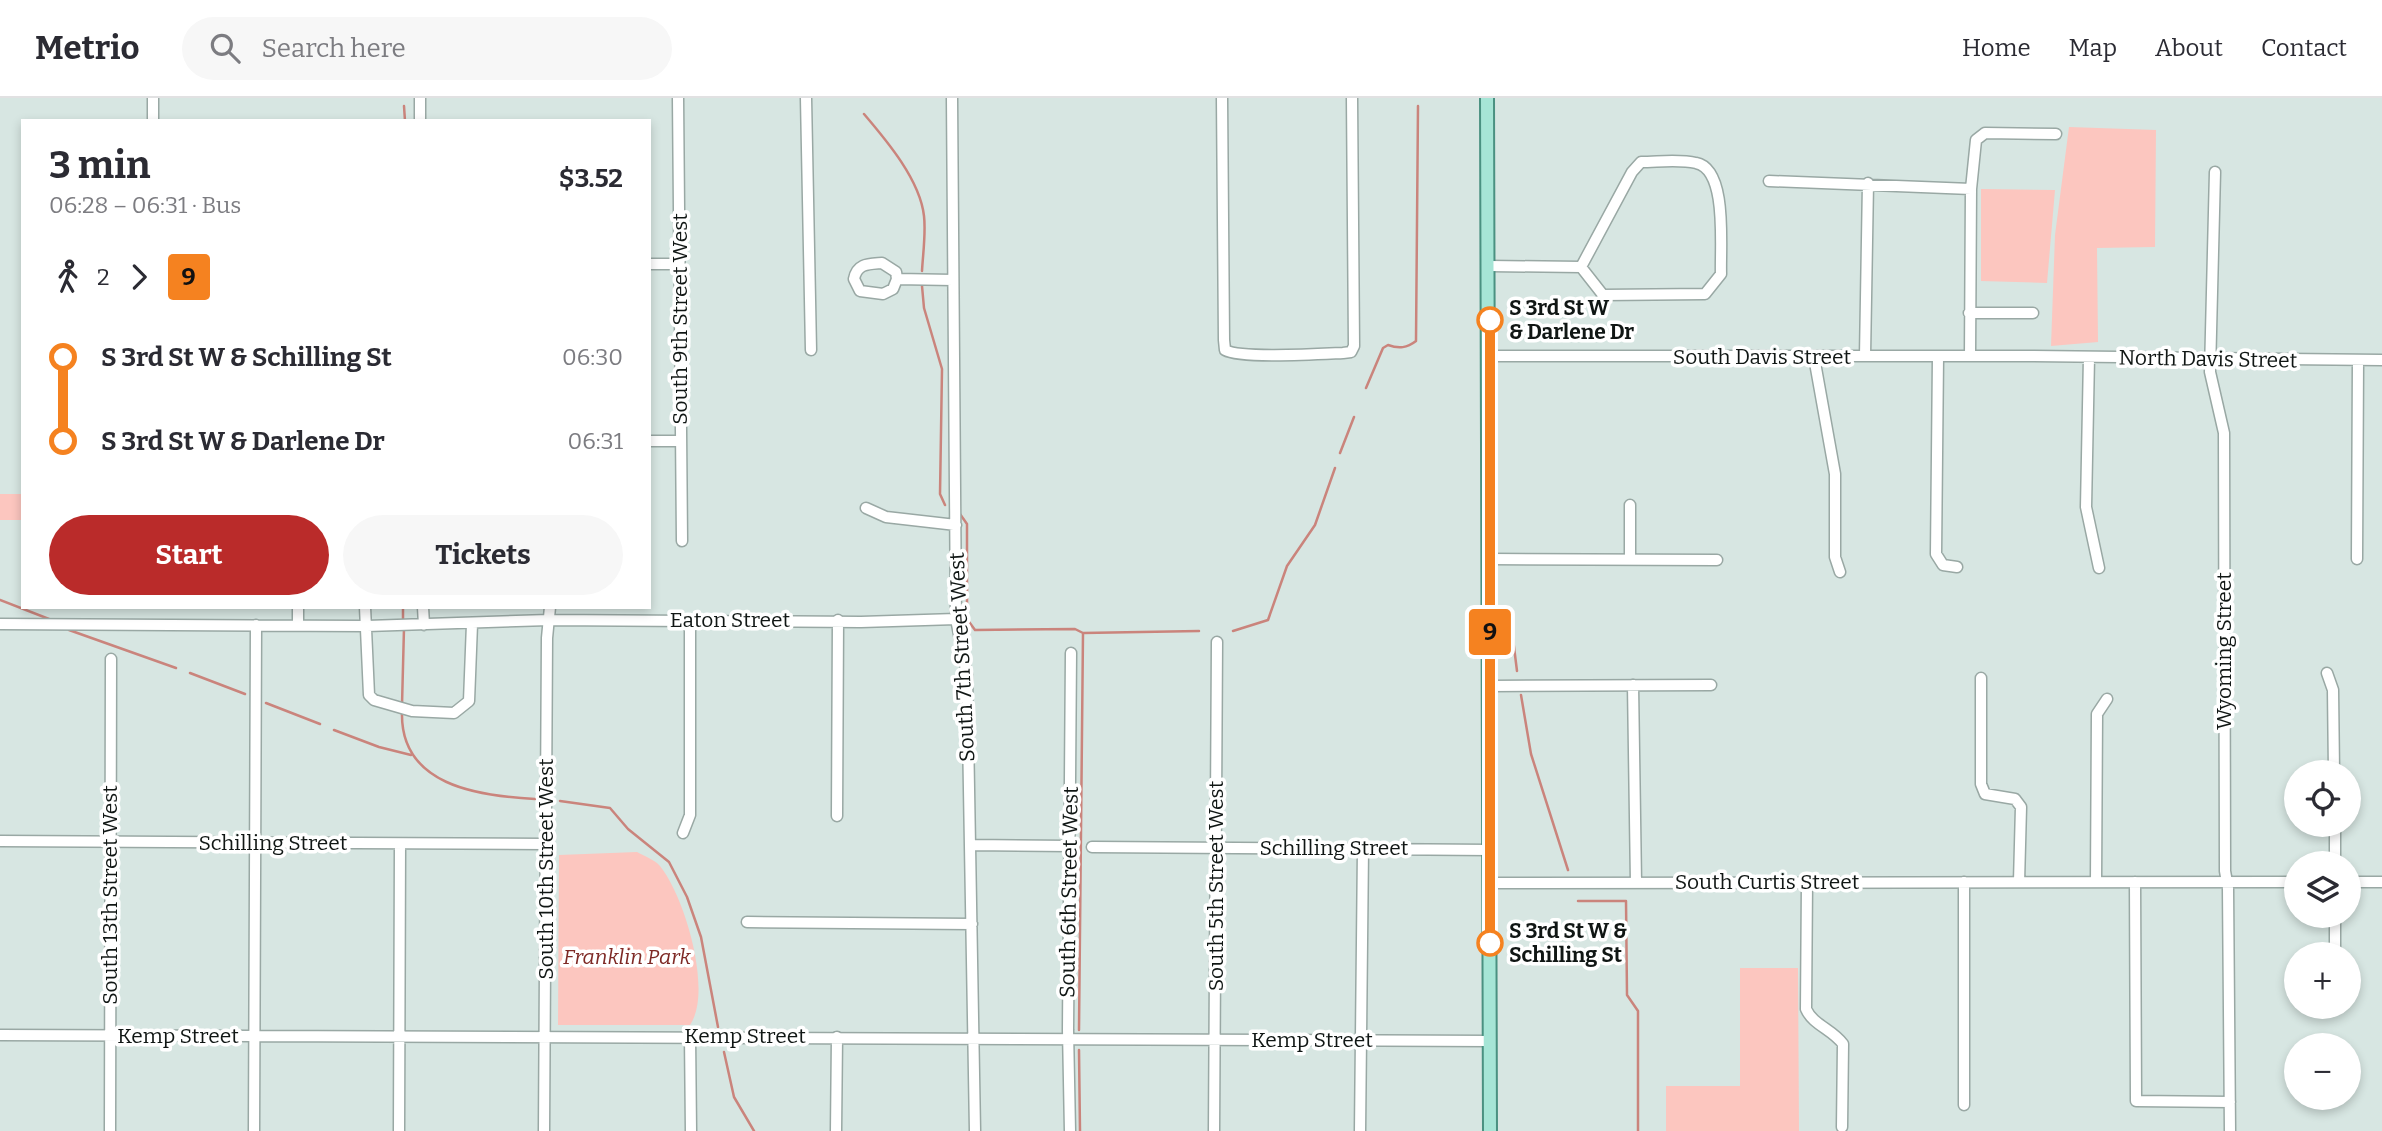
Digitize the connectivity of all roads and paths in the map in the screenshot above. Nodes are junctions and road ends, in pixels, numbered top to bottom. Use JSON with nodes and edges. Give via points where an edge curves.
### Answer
{"nodes":[{"id":1,"x":153,"y":98,"type":"edge"},
{"id":2,"x":420,"y":98,"type":"edge"},
{"id":3,"x":678,"y":98,"type":"edge"},
{"id":4,"x":807,"y":98,"type":"edge"},
{"id":5,"x":952,"y":98,"type":"edge"},
{"id":6,"x":1222,"y":98,"type":"edge"},
{"id":7,"x":1352,"y":98,"type":"edge"},
{"id":8,"x":1487,"y":98,"type":"edge"},
{"id":9,"x":153,"y":119,"type":"edge"},
{"id":10,"x":420,"y":119,"type":"edge"},
{"id":11,"x":2056,"y":134,"type":"dead end"},
{"id":12,"x":2215,"y":172,"type":"dead end"},
{"id":13,"x":1769,"y":181,"type":"dead end"},
{"id":14,"x":1868,"y":183,"type":"junction"},
{"id":15,"x":1971,"y":189,"type":"junction"},
{"id":16,"x":651,"y":264,"type":"edge"},
{"id":17,"x":679,"y":264,"type":"junction"},
{"id":18,"x":1490,"y":266,"type":"junction"},
{"id":19,"x":1581,"y":267,"type":"junction"},
{"id":20,"x":897,"y":279,"type":"dead end"},
{"id":21,"x":953,"y":280,"type":"junction"},
{"id":22,"x":1969,"y":313,"type":"junction"},
{"id":23,"x":2033,"y":313,"type":"dead end"},
{"id":24,"x":811,"y":350,"type":"dead end"},
{"id":25,"x":1490,"y":356,"type":"junction"},
{"id":26,"x":1866,"y":356,"type":"junction"},
{"id":27,"x":1970,"y":356,"type":"junction"},
{"id":28,"x":2034,"y":356,"type":"joint"},
{"id":29,"x":1814,"y":357,"type":"junction"},
{"id":30,"x":1938,"y":357,"type":"junction"},
{"id":31,"x":2089,"y":357,"type":"junction"},
{"id":32,"x":2209,"y":359,"type":"junction"},
{"id":33,"x":2358,"y":360,"type":"junction"},
{"id":34,"x":2382,"y":360,"type":"edge"},
{"id":35,"x":651,"y":441,"type":"edge"},
{"id":36,"x":681,"y":441,"type":"junction"},
{"id":37,"x":1630,"y":505,"type":"dead end"},
{"id":38,"x":866,"y":508,"type":"dead end"},
{"id":39,"x":956,"y":524,"type":"junction"},
{"id":40,"x":682,"y":541,"type":"dead end"},
{"id":41,"x":1490,"y":559,"type":"junction"},
{"id":42,"x":1630,"y":559,"type":"junction"},
{"id":43,"x":2357,"y":559,"type":"dead end"},
{"id":44,"x":1717,"y":560,"type":"dead end"},
{"id":45,"x":1957,"y":567,"type":"dead end"},
{"id":46,"x":2099,"y":568,"type":"dead end"},
{"id":47,"x":1840,"y":572,"type":"dead end"},
{"id":48,"x":298,"y":609,"type":"edge"},
{"id":49,"x":365,"y":609,"type":"edge"},
{"id":50,"x":424,"y":609,"type":"edge"},
{"id":51,"x":550,"y":609,"type":"edge"},
{"id":52,"x":956,"y":619,"type":"junction"},
{"id":53,"x":690,"y":620,"type":"junction"},
{"id":54,"x":548,"y":621,"type":"junction"},
{"id":55,"x":838,"y":621,"type":"junction"},
{"id":56,"x":0,"y":624,"type":"edge"},
{"id":57,"x":472,"y":624,"type":"junction"},
{"id":58,"x":256,"y":625,"type":"junction"},
{"id":59,"x":298,"y":625,"type":"junction"},
{"id":60,"x":424,"y":625,"type":"junction"},
{"id":61,"x":367,"y":626,"type":"junction"},
{"id":62,"x":1217,"y":642,"type":"dead end"},
{"id":63,"x":1071,"y":653,"type":"dead end"},
{"id":64,"x":111,"y":659,"type":"dead end"},
{"id":65,"x":2327,"y":673,"type":"dead end"},
{"id":66,"x":1981,"y":678,"type":"dead end"},
{"id":67,"x":1633,"y":685,"type":"junction"},
{"id":68,"x":1711,"y":685,"type":"dead end"},
{"id":69,"x":1491,"y":686,"type":"junction"},
{"id":70,"x":2107,"y":699,"type":"dead end"},
{"id":71,"x":2334,"y":760,"type":"edge"},
{"id":72,"x":837,"y":816,"type":"dead end"},
{"id":73,"x":682,"y":833,"type":"dead end"},
{"id":74,"x":0,"y":841,"type":"edge"},
{"id":75,"x":110,"y":842,"type":"junction"},
{"id":76,"x":255,"y":842,"type":"junction"},
{"id":77,"x":400,"y":844,"type":"junction"},
{"id":78,"x":545,"y":844,"type":"junction"},
{"id":79,"x":970,"y":845,"type":"junction"},
{"id":80,"x":1070,"y":846,"type":"junction"},
{"id":81,"x":1092,"y":847,"type":"dead end"},
{"id":82,"x":1217,"y":848,"type":"junction"},
{"id":83,"x":1363,"y":848,"type":"junction"},
{"id":84,"x":1491,"y":850,"type":"junction"},
{"id":85,"x":1807,"y":882,"type":"junction"},
{"id":86,"x":1964,"y":882,"type":"junction"},
{"id":87,"x":2019,"y":882,"type":"junction"},
{"id":88,"x":2096,"y":882,"type":"junction"},
{"id":89,"x":2135,"y":882,"type":"junction"},
{"id":90,"x":2225,"y":882,"type":"junction"},
{"id":91,"x":2284,"y":882,"type":"edge"},
{"id":92,"x":2361,"y":882,"type":"edge"},
{"id":93,"x":1491,"y":883,"type":"junction"},
{"id":94,"x":1636,"y":883,"type":"junction"},
{"id":95,"x":2382,"y":883,"type":"edge"},
{"id":96,"x":747,"y":922,"type":"dead end"},
{"id":97,"x":972,"y":924,"type":"junction"},
{"id":98,"x":0,"y":1035,"type":"edge"},
{"id":99,"x":110,"y":1036,"type":"junction"},
{"id":100,"x":255,"y":1036,"type":"junction"},
{"id":101,"x":690,"y":1036,"type":"junction"},
{"id":102,"x":399,"y":1037,"type":"junction"},
{"id":103,"x":544,"y":1037,"type":"junction"},
{"id":104,"x":837,"y":1037,"type":"junction"},
{"id":105,"x":975,"y":1039,"type":"junction"},
{"id":106,"x":1215,"y":1039,"type":"junction"},
{"id":107,"x":1069,"y":1040,"type":"junction"},
{"id":108,"x":1361,"y":1040,"type":"junction"},
{"id":109,"x":1490,"y":1041,"type":"junction"},
{"id":110,"x":2230,"y":1102,"type":"junction"},
{"id":111,"x":1964,"y":1105,"type":"dead end"},
{"id":112,"x":1842,"y":1127,"type":"dead end"},
{"id":113,"x":110,"y":1131,"type":"edge"},
{"id":114,"x":254,"y":1131,"type":"edge"},
{"id":115,"x":399,"y":1131,"type":"edge"},
{"id":116,"x":544,"y":1131,"type":"edge"},
{"id":117,"x":691,"y":1131,"type":"edge"},
{"id":118,"x":836,"y":1131,"type":"edge"},
{"id":119,"x":975,"y":1131,"type":"edge"},
{"id":120,"x":1070,"y":1131,"type":"edge"},
{"id":121,"x":1214,"y":1131,"type":"edge"},
{"id":122,"x":1360,"y":1131,"type":"edge"},
{"id":123,"x":1490,"y":1131,"type":"edge"},
{"id":124,"x":2230,"y":1131,"type":"edge"}],
"edges":[{"from":1,"to":9,"type":"street"},
{"from":2,"to":10,"type":"street"},
{"from":3,"to":17,"type":"street","name":"South 9th Street West"},
{"from":4,"to":24,"type":"street"},
{"from":5,"to":21,"type":"street","name":"South 7th Street West"},
{"from":6,"to":7,"type":"street","via":[[1226,350],[1253,354],[1351,352],[1354,346]]},
{"from":8,"to":18,"type":"main road"},
{"from":11,"to":15,"type":"street","via":[[1985,133],[1976,140]]},
{"from":12,"to":32,"type":"street","name":"Wyoming Street"},
{"from":13,"to":14,"type":"street"},
{"from":14,"to":15,"type":"street"},
{"from":14,"to":26,"type":"street"},
{"from":15,"to":22,"type":"street"},
{"from":16,"to":17,"type":"street"},
{"from":17,"to":36,"type":"street","name":"South 9th Street West"},
{"from":18,"to":19,"type":"street"},
{"from":18,"to":25,"type":"main road"},
{"from":19,"to":19,"type":"street","via":[[1603,295],[1705,294],[1721,274],[1718,186],[1711,170],[1697,163],[1641,162]]},
{"from":20,"to":21,"type":"street"},
{"from":21,"to":39,"type":"street","name":"South 7th Street West"},
{"from":22,"to":23,"type":"street"},
{"from":22,"to":27,"type":"street"},
{"from":25,"to":29,"type":"street","name":"South Davis Street"},
{"from":25,"to":41,"type":"main road"},
{"from":26,"to":29,"type":"street","name":"South Davis Street"},
{"from":26,"to":30,"type":"street","name":"South Davis Street"},
{"from":27,"to":28,"type":"street","name":"South Davis Street"},
{"from":27,"to":30,"type":"street","name":"South Davis Street"},
{"from":28,"to":31,"type":"street","name":"North Davis Street"},
{"from":29,"to":47,"type":"street","via":[[1835,474],[1835,557]]},
{"from":30,"to":45,"type":"street","via":[[1936,554],[1943,565]]},
{"from":31,"to":32,"type":"street","name":"North Davis Street"},
{"from":31,"to":46,"type":"street","via":[[2087,507]]},
{"from":32,"to":33,"type":"street","name":"North Davis Street"},
{"from":32,"to":90,"type":"street","name":"Wyoming Street","via":[[2224,433]]},
{"from":33,"to":34,"type":"street","name":"North Davis Street"},
{"from":33,"to":43,"type":"street"},
{"from":35,"to":36,"type":"street"},
{"from":36,"to":40,"type":"street","name":"South 9th Street West"},
{"from":37,"to":42,"type":"street"},
{"from":38,"to":39,"type":"street","via":[[886,517]]},
{"from":39,"to":52,"type":"street","name":"South 7th Street West"},
{"from":41,"to":42,"type":"street"},
{"from":41,"to":69,"type":"main road"},
{"from":42,"to":44,"type":"street"},
{"from":48,"to":59,"type":"street"},
{"from":49,"to":61,"type":"street"},
{"from":50,"to":60,"type":"street"},
{"from":51,"to":54,"type":"street","name":"South 10th Street West"},
{"from":52,"to":55,"type":"street","name":"Eaton Street"},
{"from":52,"to":79,"type":"street","name":"South 7th Street West","via":[[967,675]]},
{"from":53,"to":54,"type":"street","name":"Eaton Street"},
{"from":53,"to":55,"type":"street","name":"Eaton Street"},
{"from":53,"to":73,"type":"street","via":[[690,815]]},
{"from":54,"to":57,"type":"street","name":"Eaton Street"},
{"from":54,"to":78,"type":"street","name":"South 10th Street West"},
{"from":55,"to":72,"type":"street"},
{"from":56,"to":58,"type":"street","name":"Eaton Street"},
{"from":57,"to":60,"type":"street","name":"Eaton Street"},
{"from":57,"to":61,"type":"street","via":[[469,701],[454,713],[412,711],[369,695]]},
{"from":58,"to":59,"type":"street","name":"Eaton Street"},
{"from":58,"to":76,"type":"street"},
{"from":59,"to":61,"type":"street","name":"Eaton Street"},
{"from":60,"to":61,"type":"street","name":"Eaton Street"},
{"from":62,"to":82,"type":"street","name":"South 5th Street West"},
{"from":63,"to":80,"type":"street","name":"South 6th Street West"},
{"from":64,"to":75,"type":"street","name":"South 13th Street West"},
{"from":65,"to":71,"type":"street","via":[[2333,690]]},
{"from":66,"to":87,"type":"street","via":[[1981,784],[1985,794],[2015,799],[2021,807]]},
{"from":67,"to":68,"type":"street"},
{"from":67,"to":69,"type":"street"},
{"from":67,"to":94,"type":"street"},
{"from":69,"to":84,"type":"main road"},
{"from":70,"to":88,"type":"street","via":[[2097,714]]},
{"from":74,"to":75,"type":"street","name":"Schilling Street"},
{"from":75,"to":76,"type":"street","name":"Schilling Street"},
{"from":75,"to":99,"type":"street","name":"South 13th Street West"},
{"from":76,"to":77,"type":"street","name":"Schilling Street"},
{"from":76,"to":100,"type":"street"},
{"from":77,"to":78,"type":"street","name":"Schilling Street"},
{"from":77,"to":102,"type":"street"},
{"from":78,"to":103,"type":"street","name":"South 10th Street West"},
{"from":79,"to":80,"type":"street"},
{"from":79,"to":97,"type":"street","name":"South 7th Street West"},
{"from":80,"to":107,"type":"street","name":"South 6th Street West"},
{"from":81,"to":82,"type":"street","name":"Schilling Street"},
{"from":82,"to":83,"type":"street","name":"Schilling Street"},
{"from":82,"to":106,"type":"street","name":"South 5th Street West"},
{"from":83,"to":84,"type":"street","name":"Schilling Street"},
{"from":83,"to":108,"type":"street"},
{"from":84,"to":93,"type":"main road"},
{"from":85,"to":86,"type":"street","name":"South Curtis Street"},
{"from":85,"to":94,"type":"street","name":"South Curtis Street"},
{"from":85,"to":112,"type":"street","via":[[1806,1009],[1810,1018],[1843,1044]]},
{"from":86,"to":87,"type":"street","name":"South Curtis Street"},
{"from":86,"to":111,"type":"street"},
{"from":87,"to":88,"type":"street","name":"South Curtis Street"},
{"from":88,"to":89,"type":"street","name":"South Curtis Street"},
{"from":89,"to":90,"type":"street","name":"South Curtis Street"},
{"from":89,"to":110,"type":"street","via":[[2136,1101]]},
{"from":90,"to":91,"type":"street","name":"South Curtis Street"},
{"from":90,"to":110,"type":"street","name":"Wyoming Street"},
{"from":92,"to":95,"type":"street"},
{"from":93,"to":94,"type":"street","name":"South Curtis Street"},
{"from":93,"to":109,"type":"main road"},
{"from":96,"to":97,"type":"street"},
{"from":97,"to":105,"type":"street","name":"South 7th Street West"},
{"from":98,"to":99,"type":"street","name":"Kemp Street"},
{"from":99,"to":100,"type":"street","name":"Kemp Street"},
{"from":99,"to":113,"type":"street","name":"South 13th Street West"},
{"from":100,"to":102,"type":"street","name":"Kemp Street"},
{"from":100,"to":114,"type":"street"},
{"from":101,"to":103,"type":"street","name":"Kemp Street"},
{"from":101,"to":104,"type":"street","name":"Kemp Street"},
{"from":101,"to":117,"type":"street"},
{"from":102,"to":103,"type":"street","name":"Kemp Street"},
{"from":102,"to":115,"type":"street"},
{"from":103,"to":116,"type":"street","name":"South 10th Street West"},
{"from":104,"to":105,"type":"street","name":"Kemp Street"},
{"from":104,"to":118,"type":"street"},
{"from":105,"to":107,"type":"street","name":"Kemp Street"},
{"from":105,"to":119,"type":"street","name":"South 7th Street West"},
{"from":106,"to":107,"type":"street","name":"Kemp Street"},
{"from":106,"to":108,"type":"street","name":"Kemp Street"},
{"from":106,"to":121,"type":"street","name":"South 5th Street West"},
{"from":107,"to":120,"type":"street","name":"South 6th Street West"},
{"from":108,"to":109,"type":"street","name":"Kemp Street"},
{"from":108,"to":122,"type":"street"},
{"from":109,"to":123,"type":"main road"},
{"from":110,"to":124,"type":"street","name":"Wyoming Street"}]}
